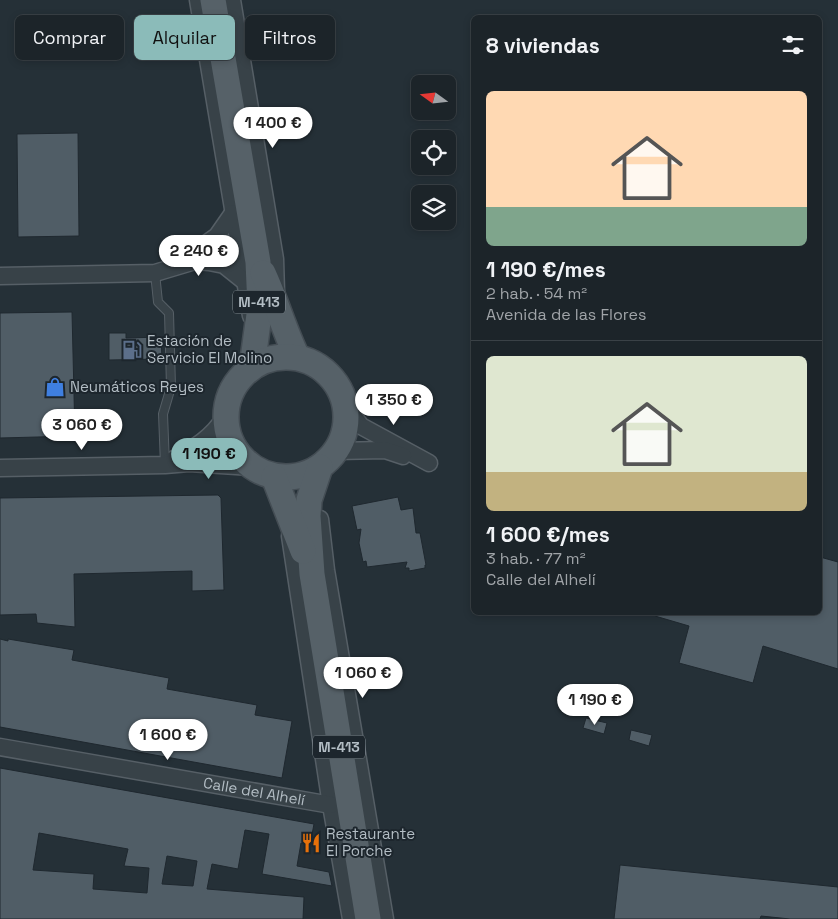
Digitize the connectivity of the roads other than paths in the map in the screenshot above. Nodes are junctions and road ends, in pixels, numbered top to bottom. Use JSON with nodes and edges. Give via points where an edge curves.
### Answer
{"nodes":[{"id":1,"x":198,"y":0,"type":"edge"},
{"id":2,"x":213,"y":0,"type":"edge"},
{"id":3,"x":232,"y":0,"type":"edge"},
{"id":4,"x":233,"y":212,"type":"junction"},
{"id":5,"x":251,"y":272,"type":"junction"},
{"id":6,"x":155,"y":273,"type":"junction"},
{"id":7,"x":0,"y":276,"type":"edge"},
{"id":8,"x":276,"y":302,"type":"junction"},
{"id":9,"x":297,"y":357,"type":"junction"},
{"id":10,"x":252,"y":367,"type":"junction"},
{"id":11,"x":345,"y":405,"type":"junction"},
{"id":12,"x":226,"y":416,"type":"junction"},
{"id":13,"x":165,"y":465,"type":"junction"},
{"id":14,"x":324,"y":467,"type":"junction"},
{"id":15,"x":0,"y":468,"type":"edge"},
{"id":16,"x":263,"y":472,"type":"junction"},
{"id":17,"x":287,"y":509,"type":"junction"},
{"id":18,"x":312,"y":574,"type":"junction"},
{"id":19,"x":0,"y":747,"type":"edge"},
{"id":20,"x":331,"y":805,"type":"junction"},
{"id":21,"x":351,"y":919,"type":"edge"},
{"id":22,"x":368,"y":919,"type":"edge"},
{"id":23,"x":385,"y":919,"type":"edge"}],
"edges":[{"from":1,"to":4,"type":"street"},
{"from":2,"to":5,"type":"main road","number":"M-413"},
{"from":3,"to":8,"type":"street","via":[[275,258]]},
{"from":4,"to":5,"type":"street"},
{"from":4,"to":6,"type":"street","via":[[218,236]]},
{"from":5,"to":6,"type":"street","via":[[195,261]]},
{"from":5,"to":8,"type":"main road","number":"M-413"},
{"from":5,"to":10,"type":"main road","number":"M-413","via":[[260,307]]},
{"from":6,"to":7,"type":"street"},
{"from":6,"to":13,"type":"lane","via":[[158,302],[169,313],[171,387],[163,414]]},
{"from":8,"to":9,"type":"main road","number":"M-413"},
{"from":9,"to":10,"type":"main road","number":"M-413","via":[[273,357]]},
{"from":9,"to":11,"type":"main road","number":"M-413","via":[[319,366],[336,383]]},
{"from":10,"to":12,"type":"main road","number":"M-413","via":[[235,384],[226,406]]},
{"from":11,"to":14,"type":"main road","number":"M-413","via":[[345,428]]},
{"from":11,"to":14,"type":"street","via":[[361,426],[429,463],[385,450]]},
{"from":12,"to":13,"type":"street","via":[[216,432]]},
{"from":12,"to":16,"type":"main road","number":"M-413","via":[[226,429],[235,451]]},
{"from":13,"to":15,"type":"street"},
{"from":13,"to":16,"type":"street","via":[[189,462]]},
{"from":14,"to":16,"type":"main road","via":[[298,477]]},
{"from":14,"to":18,"type":"main road","number":"M-413","via":[[309,500]]},
{"from":14,"to":23,"type":"street","via":[[326,570]]},
{"from":16,"to":17,"type":"main road","number":"M-413"},
{"from":17,"to":18,"type":"main road","number":"M-413"},
{"from":17,"to":20,"type":"street"},
{"from":18,"to":22,"type":"main road","number":"M-413"},
{"from":19,"to":20,"type":"street","name":"Calle del Alhelí"},
{"from":20,"to":21,"type":"street"}]}
